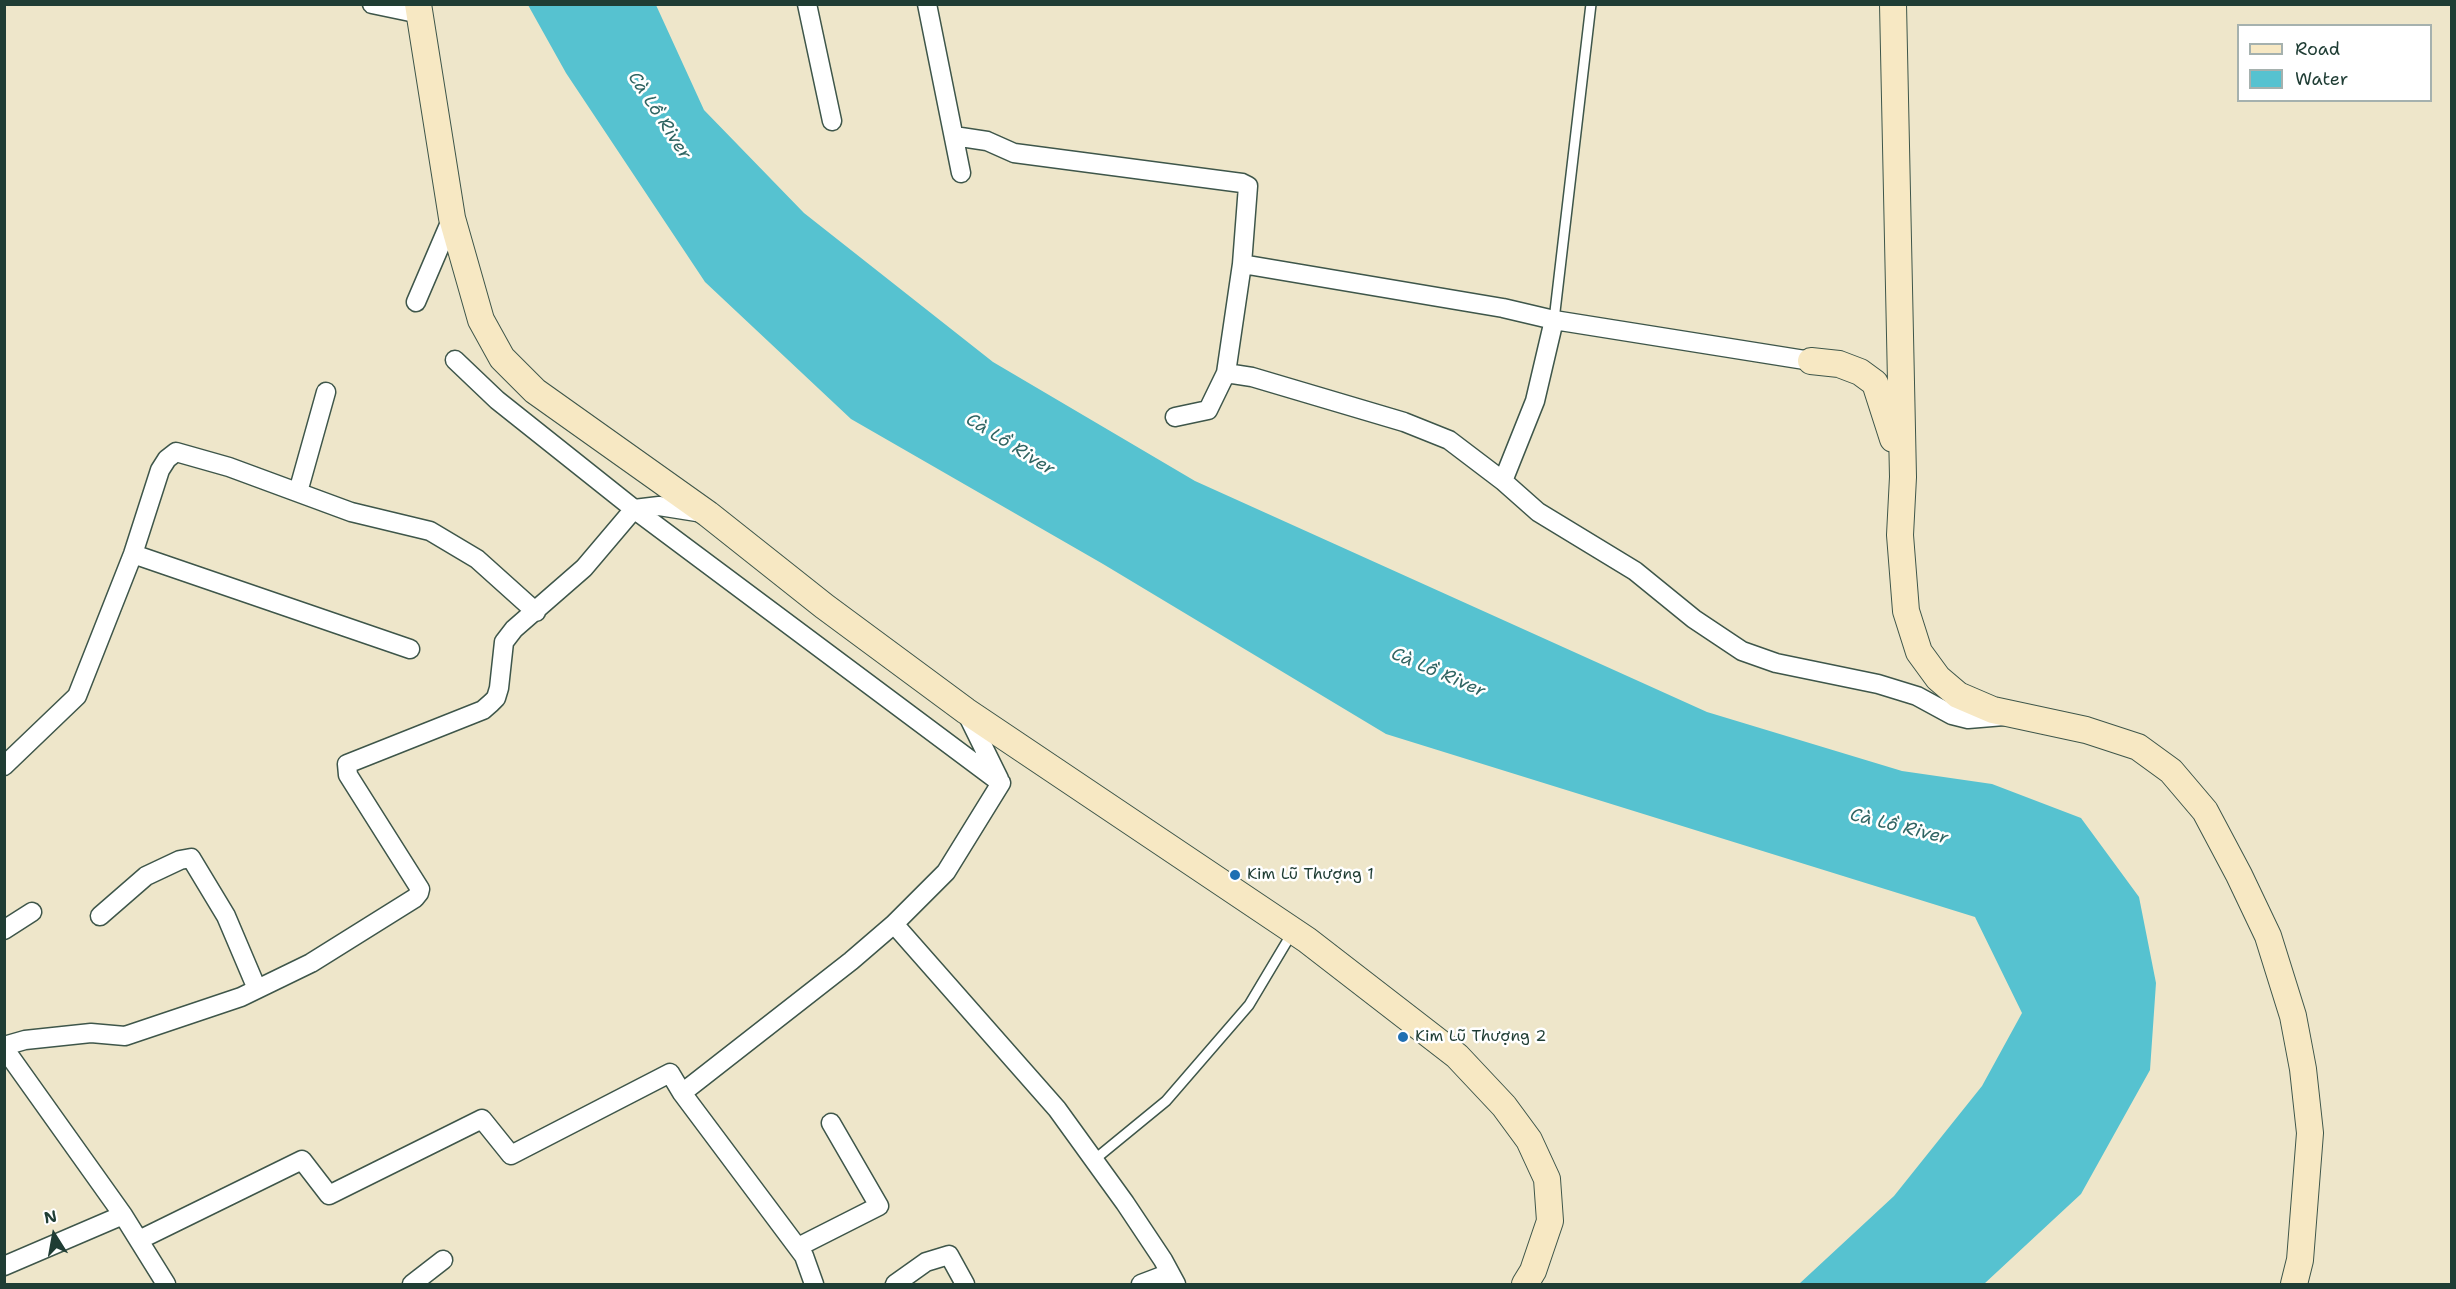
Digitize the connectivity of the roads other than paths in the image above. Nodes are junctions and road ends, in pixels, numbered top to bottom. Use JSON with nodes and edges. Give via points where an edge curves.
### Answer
{"nodes":[{"id":1,"x":372,"y":4,"type":"edge"},
{"id":2,"x":807,"y":4,"type":"edge"},
{"id":3,"x":927,"y":4,"type":"edge"},
{"id":4,"x":1591,"y":4,"type":"edge"},
{"id":5,"x":1893,"y":4,"type":"edge"},
{"id":6,"x":419,"y":9,"type":"edge"},
{"id":7,"x":832,"y":121,"type":"dead end"},
{"id":8,"x":954,"y":136,"type":"junction"},
{"id":9,"x":961,"y":173,"type":"dead end"},
{"id":10,"x":452,"y":218,"type":"junction"},
{"id":11,"x":1242,"y":264,"type":"junction"},
{"id":12,"x":416,"y":302,"type":"dead end"},
{"id":13,"x":1554,"y":320,"type":"junction"},
{"id":14,"x":455,"y":360,"type":"dead end"},
{"id":15,"x":1811,"y":361,"type":"joint"},
{"id":16,"x":1226,"y":372,"type":"junction"},
{"id":17,"x":326,"y":392,"type":"dead end"},
{"id":18,"x":1174,"y":417,"type":"dead end"},
{"id":19,"x":1903,"y":477,"type":"junction"},
{"id":20,"x":1503,"y":481,"type":"junction"},
{"id":21,"x":298,"y":492,"type":"junction"},
{"id":22,"x":634,"y":509,"type":"junction"},
{"id":23,"x":708,"y":514,"type":"junction"},
{"id":24,"x":133,"y":554,"type":"junction"},
{"id":25,"x":536,"y":612,"type":"junction"},
{"id":26,"x":410,"y":649,"type":"dead end"},
{"id":27,"x":966,"y":711,"type":"junction"},
{"id":28,"x":2012,"y":715,"type":"junction"},
{"id":29,"x":4,"y":766,"type":"edge"},
{"id":30,"x":1001,"y":783,"type":"junction"},
{"id":31,"x":32,"y":912,"type":"dead end"},
{"id":32,"x":100,"y":916,"type":"dead end"},
{"id":33,"x":894,"y":924,"type":"junction"},
{"id":34,"x":4,"y":930,"type":"edge"},
{"id":35,"x":1293,"y":931,"type":"junction"},
{"id":36,"x":257,"y":989,"type":"junction"},
{"id":37,"x":4,"y":1047,"type":"edge"},
{"id":38,"x":682,"y":1093,"type":"junction"},
{"id":39,"x":831,"y":1123,"type":"dead end"},
{"id":40,"x":1094,"y":1160,"type":"junction"},
{"id":41,"x":123,"y":1215,"type":"junction"},
{"id":42,"x":139,"y":1240,"type":"junction"},
{"id":43,"x":798,"y":1247,"type":"junction"},
{"id":44,"x":442,"y":1260,"type":"dead end"},
{"id":45,"x":4,"y":1266,"type":"edge"},
{"id":46,"x":1173,"y":1279,"type":"edge"},
{"id":47,"x":166,"y":1284,"type":"edge"},
{"id":48,"x":412,"y":1284,"type":"edge"},
{"id":49,"x":814,"y":1284,"type":"edge"},
{"id":50,"x":896,"y":1284,"type":"edge"},
{"id":51,"x":965,"y":1284,"type":"edge"},
{"id":52,"x":1140,"y":1284,"type":"edge"},
{"id":53,"x":1525,"y":1284,"type":"edge"},
{"id":54,"x":2294,"y":1284,"type":"edge"}],
"edges":[{"from":1,"to":6,"type":"street"},
{"from":2,"to":7,"type":"street"},
{"from":3,"to":8,"type":"street"},
{"from":4,"to":13,"type":"lane"},
{"from":5,"to":19,"type":"street"},
{"from":6,"to":10,"type":"street"},
{"from":8,"to":9,"type":"street"},
{"from":8,"to":11,"type":"street","via":[[987,141],[1014,153],[1242,183],[1248,186],[1249,194]]},
{"from":10,"to":12,"type":"street"},
{"from":10,"to":23,"type":"street","via":[[481,320],[502,358],[535,391]]},
{"from":11,"to":13,"type":"street"},
{"from":11,"to":16,"type":"street"},
{"from":13,"to":15,"type":"street"},
{"from":13,"to":20,"type":"street","via":[[1535,401]]},
{"from":14,"to":22,"type":"street","via":[[497,400]]},
{"from":15,"to":19,"type":"street","via":[[1839,364],[1875,383]]},
{"from":16,"to":18,"type":"street","via":[[1208,410]]},
{"from":16,"to":20,"type":"street","via":[[1404,422],[1449,440]]},
{"from":17,"to":21,"type":"street"},
{"from":19,"to":28,"type":"street","via":[[1900,535],[1906,611],[1919,652],[1938,678],[1958,695]]},
{"from":20,"to":28,"type":"street","via":[[1538,512],[1635,571],[1694,619],[1742,651],[1776,663],[1878,684],[1968,719]]},
{"from":21,"to":24,"type":"street","via":[[176,452],[160,470]]},
{"from":21,"to":25,"type":"street","via":[[351,512],[430,531],[477,559]]},
{"from":22,"to":23,"type":"street","via":[[658,506]]},
{"from":22,"to":25,"type":"street","via":[[584,568]]},
{"from":22,"to":30,"type":"street"},
{"from":23,"to":27,"type":"street"},
{"from":24,"to":26,"type":"street"},
{"from":24,"to":29,"type":"street","via":[[78,696]]},
{"from":25,"to":36,"type":"street","via":[[504,642],[496,698],[483,710],[347,764],[348,775],[420,889],[419,894],[311,963]]},
{"from":27,"to":30,"type":"street"},
{"from":27,"to":35,"type":"street"},
{"from":28,"to":54,"type":"street","via":[[2086,730],[2138,747],[2171,771],[2205,811],[2240,875],[2271,948],[2293,1016],[2303,1069],[2310,1133],[2300,1260]]},
{"from":30,"to":33,"type":"street","via":[[946,872]]},
{"from":31,"to":34,"type":"street"},
{"from":32,"to":36,"type":"street","via":[[146,876],[191,858],[226,916]]},
{"from":33,"to":38,"type":"street"},
{"from":33,"to":40,"type":"street","via":[[1057,1109]]},
{"from":35,"to":40,"type":"lane","via":[[1249,1005],[1174,1092]]},
{"from":35,"to":53,"type":"street","via":[[1457,1056],[1504,1106],[1529,1140],[1547,1179],[1550,1221]]},
{"from":36,"to":37,"type":"street","via":[[179,1020],[125,1036],[91,1033],[25,1040]]},
{"from":37,"to":41,"type":"street"},
{"from":38,"to":42,"type":"street","via":[[670,1073],[512,1155],[482,1119],[329,1196],[302,1161]]},
{"from":38,"to":43,"type":"street"},
{"from":39,"to":43,"type":"street","via":[[879,1206]]},
{"from":40,"to":46,"type":"street"},
{"from":41,"to":42,"type":"street"},
{"from":41,"to":45,"type":"street"},
{"from":42,"to":47,"type":"street"},
{"from":43,"to":49,"type":"street"},
{"from":44,"to":48,"type":"street"},
{"from":46,"to":52,"type":"street"},
{"from":50,"to":51,"type":"street","via":[[926,1262],[950,1255]]}]}
